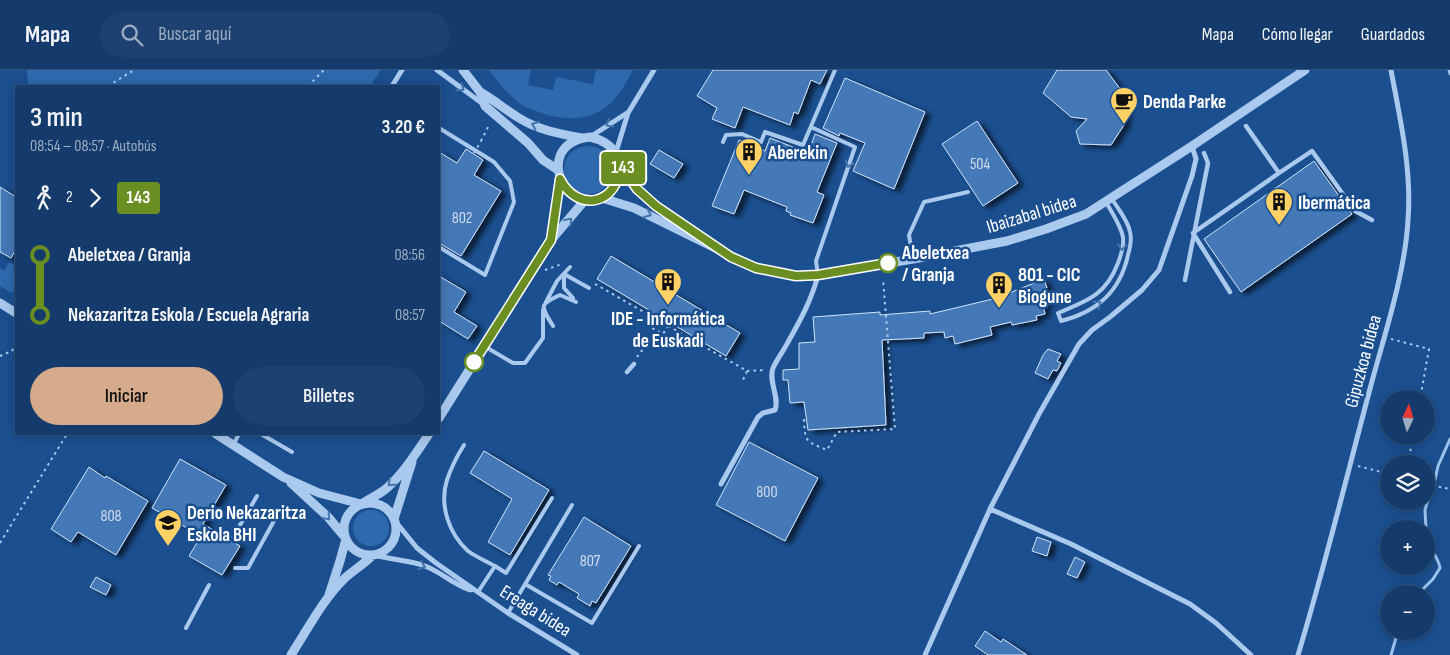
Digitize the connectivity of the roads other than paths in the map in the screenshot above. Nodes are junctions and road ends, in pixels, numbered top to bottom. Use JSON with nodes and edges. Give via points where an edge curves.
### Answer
{"nodes":[{"id":1,"x":402,"y":70,"type":"edge"},
{"id":2,"x":437,"y":70,"type":"edge"},
{"id":3,"x":463,"y":70,"type":"edge"},
{"id":4,"x":654,"y":70,"type":"edge"},
{"id":5,"x":835,"y":70,"type":"edge"},
{"id":6,"x":1305,"y":70,"type":"edge"},
{"id":7,"x":1391,"y":70,"type":"edge"},
{"id":8,"x":393,"y":85,"type":"edge"},
{"id":9,"x":480,"y":92,"type":"junction"},
{"id":10,"x":486,"y":106,"type":"junction"},
{"id":11,"x":628,"y":113,"type":"junction"},
{"id":12,"x":1246,"y":126,"type":"dead end"},
{"id":13,"x":811,"y":127,"type":"junction"},
{"id":14,"x":440,"y":129,"type":"edge"},
{"id":15,"x":586,"y":138,"type":"junction"},
{"id":16,"x":723,"y":142,"type":"dead end"},
{"id":17,"x":1192,"y":146,"type":"junction"},
{"id":18,"x":616,"y":152,"type":"junction"},
{"id":19,"x":1204,"y":153,"type":"dead end"},
{"id":20,"x":620,"y":165,"type":"junction"},
{"id":21,"x":1279,"y":173,"type":"junction"},
{"id":22,"x":559,"y":175,"type":"junction"},
{"id":23,"x":968,"y":192,"type":"dead end"},
{"id":24,"x":602,"y":198,"type":"junction"},
{"id":25,"x":585,"y":200,"type":"junction"},
{"id":26,"x":1109,"y":200,"type":"junction"},
{"id":27,"x":1372,"y":220,"type":"dead end"},
{"id":28,"x":1193,"y":233,"type":"junction"},
{"id":29,"x":551,"y":240,"type":"junction"},
{"id":30,"x":440,"y":248,"type":"edge"},
{"id":31,"x":731,"y":257,"type":"junction"},
{"id":32,"x":913,"y":259,"type":"junction"},
{"id":33,"x":570,"y":267,"type":"dead end"},
{"id":34,"x":564,"y":274,"type":"junction"},
{"id":35,"x":818,"y":275,"type":"junction"},
{"id":36,"x":1185,"y":280,"type":"dead end"},
{"id":37,"x":589,"y":288,"type":"dead end"},
{"id":38,"x":1230,"y":292,"type":"dead end"},
{"id":39,"x":546,"y":302,"type":"junction"},
{"id":40,"x":0,"y":303,"type":"edge"},
{"id":41,"x":544,"y":310,"type":"junction"},
{"id":42,"x":15,"y":312,"type":"edge"},
{"id":43,"x":552,"y":326,"type":"dead end"},
{"id":44,"x":484,"y":346,"type":"junction"},
{"id":45,"x":634,"y":364,"type":"dead end"},
{"id":46,"x":627,"y":372,"type":"dead end"},
{"id":47,"x":440,"y":416,"type":"edge"},
{"id":48,"x":218,"y":435,"type":"edge"},
{"id":49,"x":238,"y":435,"type":"edge"},
{"id":50,"x":263,"y":435,"type":"edge"},
{"id":51,"x":427,"y":435,"type":"edge"},
{"id":52,"x":233,"y":445,"type":"junction"},
{"id":53,"x":464,"y":445,"type":"dead end"},
{"id":54,"x":292,"y":452,"type":"dead end"},
{"id":55,"x":414,"y":457,"type":"junction"},
{"id":56,"x":283,"y":476,"type":"junction"},
{"id":57,"x":720,"y":484,"type":"dead end"},
{"id":58,"x":257,"y":496,"type":"dead end"},
{"id":59,"x":552,"y":498,"type":"dead end"},
{"id":60,"x":362,"y":504,"type":"junction"},
{"id":61,"x":572,"y":505,"type":"dead end"},
{"id":62,"x":990,"y":509,"type":"junction"},
{"id":63,"x":280,"y":510,"type":"dead end"},
{"id":64,"x":395,"y":520,"type":"junction"},
{"id":65,"x":233,"y":537,"type":"dead end"},
{"id":66,"x":345,"y":537,"type":"junction"},
{"id":67,"x":639,"y":546,"type":"dead end"},
{"id":68,"x":374,"y":555,"type":"junction"},
{"id":69,"x":495,"y":566,"type":"junction"},
{"id":70,"x":235,"y":568,"type":"dead end"},
{"id":71,"x":209,"y":584,"type":"dead end"},
{"id":72,"x":525,"y":584,"type":"junction"},
{"id":73,"x":478,"y":592,"type":"junction"},
{"id":74,"x":326,"y":602,"type":"junction"},
{"id":75,"x":508,"y":613,"type":"junction"},
{"id":76,"x":186,"y":628,"type":"dead end"},
{"id":77,"x":292,"y":655,"type":"edge"},
{"id":78,"x":578,"y":655,"type":"edge"},
{"id":79,"x":925,"y":655,"type":"edge"},
{"id":80,"x":1251,"y":655,"type":"edge"},
{"id":81,"x":1298,"y":655,"type":"edge"}],
"edges":[{"from":1,"to":8,"type":"street"},
{"from":2,"to":10,"type":"street","one_way":true},
{"from":3,"to":9,"type":"street"},
{"from":4,"to":11,"type":"street"},
{"from":5,"to":13,"type":"lane"},
{"from":6,"to":17,"type":"street","name":"Ibaizabal bidea"},
{"from":7,"to":81,"type":"street","name":"Gipuzkoa bidea","via":[[1409,180],[1404,253]]},
{"from":9,"to":10,"type":"street"},
{"from":15,"to":9,"type":"street","one_way":true,"via":[[554,133],[520,119]]},
{"from":10,"to":22,"type":"street"},
{"from":11,"to":15,"type":"street","one_way":true},
{"from":11,"to":18,"type":"street"},
{"from":12,"to":21,"type":"street"},
{"from":13,"to":16,"type":"lane","via":[[803,145],[765,132],[761,142],[742,134],[726,135]]},
{"from":13,"to":35,"type":"lane","one_way":true,"via":[[854,147],[816,261]]},
{"from":14,"to":30,"type":"lane","via":[[494,162],[510,181],[514,202],[485,275]]},
{"from":15,"to":18,"type":"street","via":[[600,139]]},
{"from":15,"to":22,"type":"street","via":[[566,147],[560,158]]},
{"from":17,"to":26,"type":"street","name":"Ibaizabal bidea"},
{"from":17,"to":62,"type":"street","via":[[1196,158],[1192,176],[1159,270],[1142,290],[1079,344]]},
{"from":18,"to":20,"type":"street"},
{"from":19,"to":28,"type":"street","via":[[1208,162]]},
{"from":20,"to":24,"type":"street","via":[[617,183]]},
{"from":20,"to":31,"type":"street","name":"Ibaizabal bidea","via":[[637,189],[656,206]]},
{"from":21,"to":27,"type":"street","via":[[1312,150],[1355,211]]},
{"from":21,"to":28,"type":"street"},
{"from":22,"to":25,"type":"street","via":[[570,193]]},
{"from":22,"to":29,"type":"street"},
{"from":23,"to":32,"type":"lane","via":[[924,202],[909,235]]},
{"from":24,"to":25,"type":"street"},
{"from":24,"to":31,"type":"street","name":"Ibaizabal bidea","one_way":true,"via":[[634,208]]},
{"from":29,"to":25,"type":"street","one_way":true},
{"from":26,"to":26,"type":"lane","one_way":true,"via":[[1123,239],[1115,271],[1105,287],[1090,299],[1058,313],[1061,321],[1077,317],[1108,297],[1126,265],[1131,233]]},
{"from":26,"to":32,"type":"street","name":"Ibaizabal bidea","via":[[1086,214],[1007,241]]},
{"from":28,"to":36,"type":"street"},
{"from":28,"to":38,"type":"street"},
{"from":29,"to":44,"type":"street"},
{"from":31,"to":35,"type":"street","name":"Ibaizabal bidea","via":[[756,268],[796,276]]},
{"from":32,"to":35,"type":"street","name":"Ibaizabal bidea"},
{"from":33,"to":34,"type":"lane"},
{"from":34,"to":37,"type":"lane"},
{"from":34,"to":39,"type":"lane"},
{"from":34,"to":39,"type":"lane","via":[[564,288],[576,302],[560,295]]},
{"from":35,"to":57,"type":"street","via":[[797,327],[772,370],[775,410],[758,417]]},
{"from":39,"to":41,"type":"lane"},
{"from":40,"to":42,"type":"street"},
{"from":41,"to":43,"type":"lane"},
{"from":41,"to":44,"type":"lane","via":[[543,338],[525,363],[513,363]]},
{"from":44,"to":47,"type":"street"},
{"from":45,"to":46,"type":"street"},
{"from":48,"to":52,"type":"street"},
{"from":49,"to":52,"type":"lane"},
{"from":50,"to":54,"type":"lane"},
{"from":51,"to":55,"type":"street"},
{"from":52,"to":56,"type":"street"},
{"from":53,"to":69,"type":"lane","via":[[446,482],[447,520],[469,552]]},
{"from":55,"to":60,"type":"street","one_way":true,"via":[[386,488]]},
{"from":55,"to":64,"type":"street"},
{"from":56,"to":60,"type":"street","via":[[319,493]]},
{"from":56,"to":66,"type":"street","one_way":true},
{"from":58,"to":65,"type":"lane"},
{"from":59,"to":69,"type":"lane","via":[[506,573]]},
{"from":60,"to":64,"type":"street","via":[[382,505]]},
{"from":60,"to":66,"type":"street","via":[[346,517]]},
{"from":61,"to":72,"type":"lane"},
{"from":62,"to":79,"type":"street"},
{"from":62,"to":80,"type":"street","via":[[1071,544],[1190,604]]},
{"from":63,"to":70,"type":"lane","via":[[248,568]]},
{"from":64,"to":68,"type":"street","via":[[394,540],[388,548]]},
{"from":64,"to":73,"type":"street","name":"Ereaga bidea","via":[[417,548]]},
{"from":66,"to":68,"type":"street","via":[[356,552]]},
{"from":66,"to":74,"type":"street"},
{"from":67,"to":72,"type":"lane","via":[[592,623]]},
{"from":68,"to":73,"type":"street","name":"Ereaga bidea","one_way":true,"via":[[428,567],[457,585]]},
{"from":68,"to":74,"type":"street","via":[[346,577]]},
{"from":69,"to":73,"type":"lane"},
{"from":71,"to":76,"type":"lane"},
{"from":72,"to":75,"type":"lane"},
{"from":73,"to":75,"type":"street","name":"Ereaga bidea"},
{"from":74,"to":77,"type":"street"},
{"from":75,"to":78,"type":"street","name":"Ereaga bidea"}]}
